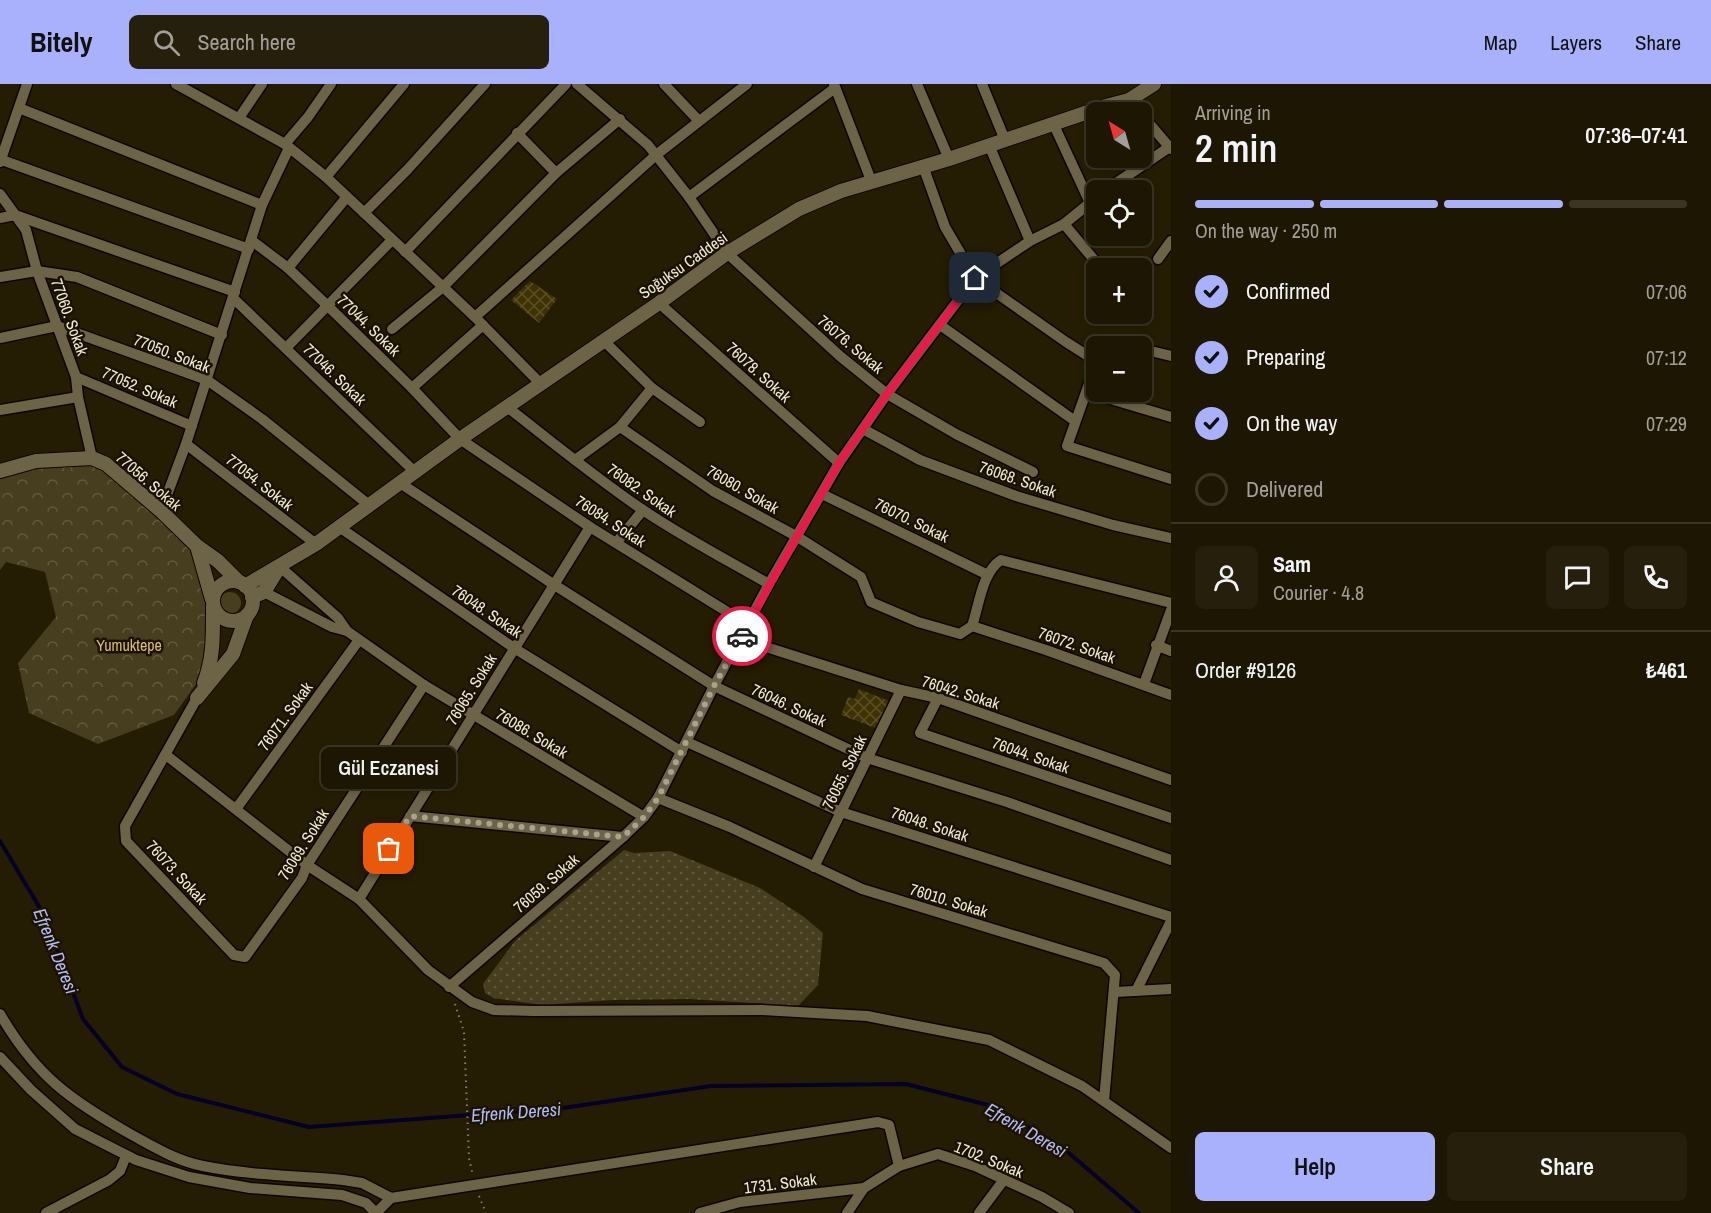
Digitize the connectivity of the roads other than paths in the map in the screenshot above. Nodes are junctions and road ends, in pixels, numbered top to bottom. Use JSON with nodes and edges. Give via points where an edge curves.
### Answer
{"nodes":[{"id":1,"x":27,"y":84,"type":"edge"},
{"id":2,"x":176,"y":84,"type":"edge"},
{"id":3,"x":262,"y":84,"type":"edge"},
{"id":4,"x":331,"y":84,"type":"edge"},
{"id":5,"x":404,"y":84,"type":"edge"},
{"id":6,"x":485,"y":84,"type":"edge"},
{"id":7,"x":566,"y":84,"type":"edge"},
{"id":8,"x":578,"y":84,"type":"edge"},
{"id":9,"x":747,"y":84,"type":"edge"},
{"id":10,"x":917,"y":84,"type":"edge"},
{"id":11,"x":982,"y":84,"type":"edge"},
{"id":12,"x":1151,"y":84,"type":"edge"},
{"id":13,"x":669,"y":86,"type":"edge"},
{"id":14,"x":835,"y":86,"type":"edge"},
{"id":15,"x":191,"y":87,"type":"edge"},
{"id":16,"x":1129,"y":100,"type":"joint"},
{"id":17,"x":19,"y":108,"type":"junction"},
{"id":18,"x":238,"y":118,"type":"junction"},
{"id":19,"x":620,"y":120,"type":"junction"},
{"id":20,"x":699,"y":121,"type":"junction"},
{"id":21,"x":1053,"y":123,"type":"junction"},
{"id":22,"x":1152,"y":127,"type":"edge"},
{"id":23,"x":517,"y":133,"type":"junction"},
{"id":24,"x":1005,"y":140,"type":"junction"},
{"id":25,"x":989,"y":145,"type":"junction"},
{"id":26,"x":287,"y":146,"type":"junction"},
{"id":27,"x":1170,"y":149,"type":"edge"},
{"id":28,"x":656,"y":155,"type":"junction"},
{"id":29,"x":949,"y":159,"type":"junction"},
{"id":30,"x":1,"y":161,"type":"edge"},
{"id":31,"x":923,"y":166,"type":"junction"},
{"id":32,"x":556,"y":173,"type":"junction"},
{"id":33,"x":326,"y":177,"type":"junction"},
{"id":34,"x":1122,"y":180,"type":"edge"},
{"id":35,"x":872,"y":183,"type":"junction"},
{"id":36,"x":1086,"y":187,"type":"edge"},
{"id":37,"x":0,"y":194,"type":"edge"},
{"id":38,"x":689,"y":197,"type":"junction"},
{"id":39,"x":346,"y":198,"type":"junction"},
{"id":40,"x":262,"y":205,"type":"junction"},
{"id":41,"x":1086,"y":208,"type":"edge"},
{"id":42,"x":364,"y":213,"type":"junction"},
{"id":43,"x":15,"y":215,"type":"junction"},
{"id":44,"x":0,"y":218,"type":"edge"},
{"id":45,"x":1064,"y":225,"type":"junction"},
{"id":46,"x":392,"y":240,"type":"junction"},
{"id":47,"x":1030,"y":240,"type":"junction"},
{"id":48,"x":1171,"y":241,"type":"edge"},
{"id":49,"x":250,"y":244,"type":"junction"},
{"id":50,"x":405,"y":252,"type":"junction"},
{"id":51,"x":727,"y":253,"type":"junction"},
{"id":52,"x":1092,"y":258,"type":"edge"},
{"id":53,"x":1158,"y":259,"type":"dead end"},
{"id":54,"x":288,"y":268,"type":"junction"},
{"id":55,"x":37,"y":271,"type":"junction"},
{"id":56,"x":0,"y":278,"type":"edge"},
{"id":57,"x":975,"y":278,"type":"junction"},
{"id":58,"x":443,"y":287,"type":"junction"},
{"id":59,"x":234,"y":295,"type":"junction"},
{"id":60,"x":658,"y":303,"type":"junction"},
{"id":61,"x":328,"y":306,"type":"junction"},
{"id":62,"x":479,"y":321,"type":"junction"},
{"id":63,"x":940,"y":325,"type":"junction"},
{"id":64,"x":57,"y":326,"type":"junction"},
{"id":65,"x":392,"y":329,"type":"dead end"},
{"id":66,"x":222,"y":335,"type":"junction"},
{"id":67,"x":0,"y":338,"type":"edge"},
{"id":68,"x":603,"y":340,"type":"junction"},
{"id":69,"x":286,"y":348,"type":"junction"},
{"id":70,"x":1152,"y":351,"type":"edge"},
{"id":71,"x":1086,"y":356,"type":"edge"},
{"id":72,"x":1171,"y":356,"type":"edge"},
{"id":73,"x":76,"y":377,"type":"junction"},
{"id":74,"x":207,"y":380,"type":"junction"},
{"id":75,"x":540,"y":383,"type":"junction"},
{"id":76,"x":412,"y":388,"type":"junction"},
{"id":77,"x":652,"y":388,"type":"junction"},
{"id":78,"x":887,"y":394,"type":"junction"},
{"id":79,"x":1086,"y":394,"type":"edge"},
{"id":80,"x":78,"y":397,"type":"junction"},
{"id":81,"x":1121,"y":402,"type":"edge"},
{"id":82,"x":507,"y":407,"type":"junction"},
{"id":83,"x":0,"y":410,"type":"edge"},
{"id":84,"x":1171,"y":417,"type":"edge"},
{"id":85,"x":1075,"y":421,"type":"junction"},
{"id":86,"x":700,"y":422,"type":"dead end"},
{"id":87,"x":192,"y":426,"type":"junction"},
{"id":88,"x":620,"y":427,"type":"junction"},
{"id":89,"x":863,"y":429,"type":"junction"},
{"id":90,"x":460,"y":439,"type":"junction"},
{"id":91,"x":186,"y":444,"type":"junction"},
{"id":92,"x":92,"y":458,"type":"junction"},
{"id":93,"x":575,"y":460,"type":"junction"},
{"id":94,"x":839,"y":463,"type":"junction"},
{"id":95,"x":0,"y":471,"type":"edge"},
{"id":96,"x":415,"y":472,"type":"junction"},
{"id":97,"x":1033,"y":472,"type":"dead end"},
{"id":98,"x":1171,"y":479,"type":"edge"},
{"id":99,"x":400,"y":483,"type":"junction"},
{"id":100,"x":822,"y":494,"type":"junction"},
{"id":101,"x":369,"y":505,"type":"junction"},
{"id":102,"x":643,"y":510,"type":"junction"},
{"id":103,"x":161,"y":512,"type":"junction"},
{"id":104,"x":590,"y":526,"type":"junction"},
{"id":105,"x":339,"y":527,"type":"junction"},
{"id":106,"x":796,"y":536,"type":"junction"},
{"id":107,"x":1171,"y":538,"type":"edge"},
{"id":108,"x":616,"y":543,"type":"junction"},
{"id":109,"x":316,"y":544,"type":"junction"},
{"id":110,"x":197,"y":546,"type":"junction"},
{"id":111,"x":279,"y":566,"type":"junction"},
{"id":112,"x":988,"y":574,"type":"junction"},
{"id":113,"x":553,"y":584,"type":"junction"},
{"id":114,"x":770,"y":584,"type":"junction"},
{"id":115,"x":250,"y":589,"type":"junction"},
{"id":116,"x":213,"y":603,"type":"junction"},
{"id":117,"x":1171,"y":603,"type":"edge"},
{"id":118,"x":1171,"y":610,"type":"edge"},
{"id":119,"x":247,"y":615,"type":"junction"},
{"id":120,"x":747,"y":624,"type":"junction"},
{"id":121,"x":972,"y":626,"type":"junction"},
{"id":122,"x":347,"y":631,"type":"junction"},
{"id":123,"x":741,"y":639,"type":"junction"},
{"id":124,"x":358,"y":640,"type":"junction"},
{"id":125,"x":1156,"y":645,"type":"junction"},
{"id":126,"x":514,"y":648,"type":"junction"},
{"id":127,"x":1171,"y":651,"type":"edge"},
{"id":128,"x":1144,"y":684,"type":"junction"},
{"id":129,"x":424,"y":685,"type":"junction"},
{"id":130,"x":714,"y":686,"type":"junction"},
{"id":131,"x":900,"y":690,"type":"junction"},
{"id":132,"x":1171,"y":695,"type":"edge"},
{"id":133,"x":197,"y":698,"type":"junction"},
{"id":134,"x":938,"y":698,"type":"junction"},
{"id":135,"x":472,"y":715,"type":"junction"},
{"id":136,"x":684,"y":747,"type":"junction"},
{"id":137,"x":166,"y":755,"type":"junction"},
{"id":138,"x":867,"y":758,"type":"junction"},
{"id":139,"x":1171,"y":780,"type":"edge"},
{"id":140,"x":658,"y":798,"type":"junction"},
{"id":141,"x":236,"y":809,"type":"junction"},
{"id":142,"x":841,"y":812,"type":"junction"},
{"id":143,"x":410,"y":816,"type":"junction"},
{"id":144,"x":644,"y":817,"type":"junction"},
{"id":145,"x":1171,"y":818,"type":"edge"},
{"id":146,"x":623,"y":837,"type":"junction"},
{"id":147,"x":1171,"y":860,"type":"edge"},
{"id":148,"x":307,"y":865,"type":"junction"},
{"id":149,"x":814,"y":867,"type":"junction"},
{"id":150,"x":358,"y":899,"type":"junction"},
{"id":151,"x":1171,"y":919,"type":"edge"},
{"id":152,"x":245,"y":957,"type":"joint"},
{"id":153,"x":449,"y":987,"type":"junction"},
{"id":154,"x":1171,"y":989,"type":"edge"},
{"id":155,"x":1136,"y":991,"type":"junction"},
{"id":156,"x":1115,"y":992,"type":"junction"},
{"id":157,"x":0,"y":1014,"type":"edge"},
{"id":158,"x":0,"y":1057,"type":"edge"},
{"id":159,"x":1104,"y":1101,"type":"junction"},
{"id":160,"x":1171,"y":1148,"type":"edge"},
{"id":161,"x":126,"y":1156,"type":"junction"},
{"id":162,"x":899,"y":1166,"type":"junction"},
{"id":163,"x":1003,"y":1180,"type":"junction"},
{"id":164,"x":864,"y":1188,"type":"junction"},
{"id":165,"x":391,"y":1198,"type":"junction"},
{"id":166,"x":740,"y":1202,"type":"junction"},
{"id":167,"x":46,"y":1213,"type":"edge"},
{"id":168,"x":376,"y":1213,"type":"edge"},
{"id":169,"x":700,"y":1213,"type":"edge"},
{"id":170,"x":731,"y":1213,"type":"edge"},
{"id":171,"x":847,"y":1213,"type":"edge"},
{"id":172,"x":979,"y":1213,"type":"edge"},
{"id":173,"x":1068,"y":1213,"type":"edge"}],
"edges":[{"from":1,"to":17,"type":"street"},
{"from":2,"to":15,"type":"street"},
{"from":3,"to":18,"type":"street"},
{"from":4,"to":26,"type":"street"},
{"from":5,"to":33,"type":"street"},
{"from":6,"to":42,"type":"street"},
{"from":7,"to":23,"type":"street"},
{"from":8,"to":19,"type":"street","name":"76076. Sokak"},
{"from":9,"to":20,"type":"street"},
{"from":10,"to":29,"type":"street"},
{"from":11,"to":24,"type":"street"},
{"from":12,"to":16,"type":"street","name":"Soğuksu Caddesi"},
{"from":13,"to":20,"type":"street"},
{"from":14,"to":35,"type":"street"},
{"from":14,"to":38,"type":"street"},
{"from":15,"to":18,"type":"street"},
{"from":16,"to":21,"type":"street","name":"Soğuksu Caddesi"},
{"from":17,"to":30,"type":"street"},
{"from":17,"to":40,"type":"street"},
{"from":18,"to":26,"type":"street"},
{"from":19,"to":28,"type":"street","name":"76076. Sokak"},
{"from":19,"to":32,"type":"street"},
{"from":20,"to":28,"type":"street"},
{"from":21,"to":24,"type":"street","name":"Soğuksu Caddesi"},
{"from":21,"to":36,"type":"street"},
{"from":22,"to":27,"type":"street"},
{"from":23,"to":32,"type":"street"},
{"from":23,"to":50,"type":"street"},
{"from":24,"to":25,"type":"street","name":"Soğuksu Caddesi"},
{"from":25,"to":29,"type":"street","name":"Soğuksu Caddesi"},
{"from":25,"to":47,"type":"street"},
{"from":26,"to":33,"type":"street"},
{"from":26,"to":40,"type":"street"},
{"from":27,"to":34,"type":"street"},
{"from":28,"to":38,"type":"street","name":"76076. Sokak"},
{"from":28,"to":62,"type":"street"},
{"from":29,"to":31,"type":"street","name":"Soğuksu Caddesi"},
{"from":30,"to":49,"type":"street","name":"77044. Sokak"},
{"from":31,"to":35,"type":"street","name":"Soğuksu Caddesi"},
{"from":31,"to":57,"type":"street","via":[[945,227]]},
{"from":32,"to":58,"type":"street"},
{"from":33,"to":39,"type":"street"},
{"from":35,"to":51,"type":"street","name":"Soğuksu Caddesi","via":[[799,209]]},
{"from":37,"to":43,"type":"street","name":"77060. Sokak"},
{"from":38,"to":51,"type":"street","name":"76076. Sokak"},
{"from":39,"to":42,"type":"street"},
{"from":39,"to":54,"type":"street"},
{"from":40,"to":49,"type":"street"},
{"from":41,"to":45,"type":"street","name":"76059. Sokak"},
{"from":42,"to":46,"type":"street"},
{"from":43,"to":44,"type":"street"},
{"from":43,"to":55,"type":"street","name":"77060. Sokak","via":[[26,230]]},
{"from":43,"to":59,"type":"street"},
{"from":45,"to":47,"type":"street","name":"76059. Sokak"},
{"from":45,"to":52,"type":"street"},
{"from":46,"to":50,"type":"street"},
{"from":46,"to":61,"type":"street"},
{"from":47,"to":57,"type":"street","name":"76059. Sokak"},
{"from":48,"to":53,"type":"street"},
{"from":49,"to":54,"type":"street","name":"77044. Sokak"},
{"from":49,"to":59,"type":"street"},
{"from":50,"to":58,"type":"street"},
{"from":51,"to":60,"type":"street","name":"Soğuksu Caddesi"},
{"from":51,"to":78,"type":"street","name":"76076. Sokak"},
{"from":54,"to":61,"type":"street","name":"77044. Sokak"},
{"from":55,"to":56,"type":"street"},
{"from":55,"to":64,"type":"street","name":"77060. Sokak"},
{"from":55,"to":66,"type":"street","via":[[77,277]]},
{"from":57,"to":63,"type":"street","name":"76059. Sokak"},
{"from":57,"to":71,"type":"street"},
{"from":58,"to":62,"type":"street"},
{"from":58,"to":65,"type":"street"},
{"from":59,"to":66,"type":"street"},
{"from":59,"to":69,"type":"street","name":"77046. Sokak"},
{"from":60,"to":68,"type":"street","name":"Soğuksu Caddesi"},
{"from":60,"to":94,"type":"street","name":"76078. Sokak"},
{"from":61,"to":69,"type":"street"},
{"from":61,"to":76,"type":"street","name":"77044. Sokak"},
{"from":62,"to":75,"type":"street"},
{"from":62,"to":76,"type":"street"},
{"from":63,"to":78,"type":"street","name":"76059. Sokak"},
{"from":63,"to":85,"type":"street"},
{"from":64,"to":67,"type":"street"},
{"from":64,"to":73,"type":"street","name":"77060. Sokak"},
{"from":64,"to":74,"type":"street","name":"77050. Sokak"},
{"from":66,"to":74,"type":"street"},
{"from":68,"to":75,"type":"street","name":"Soğuksu Caddesi"},
{"from":68,"to":77,"type":"street"},
{"from":69,"to":96,"type":"street","name":"77046. Sokak"},
{"from":70,"to":72,"type":"street"},
{"from":73,"to":80,"type":"street","name":"77060. Sokak"},
{"from":73,"to":87,"type":"street","name":"77052. Sokak"},
{"from":74,"to":87,"type":"street"},
{"from":74,"to":101,"type":"street","name":"77050. Sokak"},
{"from":75,"to":82,"type":"street","name":"Soğuksu Caddesi"},
{"from":76,"to":90,"type":"street","name":"77044. Sokak"},
{"from":77,"to":86,"type":"street"},
{"from":77,"to":88,"type":"street"},
{"from":78,"to":89,"type":"street","name":"76059. Sokak"},
{"from":78,"to":97,"type":"street","name":"76076. Sokak"},
{"from":79,"to":85,"type":"street"},
{"from":80,"to":83,"type":"street"},
{"from":80,"to":92,"type":"street","name":"77060. Sokak"},
{"from":81,"to":84,"type":"street"},
{"from":82,"to":90,"type":"street","name":"Soğuksu Caddesi"},
{"from":82,"to":93,"type":"street","name":"76082. Sokak"},
{"from":85,"to":98,"type":"street","via":[[1067,446]]},
{"from":87,"to":91,"type":"street"},
{"from":88,"to":93,"type":"street"},
{"from":88,"to":106,"type":"street","name":"76080. Sokak","via":[[713,491]]},
{"from":89,"to":94,"type":"street","name":"76059. Sokak"},
{"from":89,"to":107,"type":"street","name":"76068. Sokak","via":[[920,460],[1016,496]]},
{"from":90,"to":96,"type":"street","name":"Soğuksu Caddesi"},
{"from":90,"to":104,"type":"street","name":"76084. Sokak"},
{"from":91,"to":103,"type":"street"},
{"from":91,"to":109,"type":"street","name":"77054. Sokak"},
{"from":92,"to":95,"type":"street","name":"77056. Sokak","via":[[36,461]]},
{"from":92,"to":103,"type":"street","name":"77056. Sokak","via":[[106,464]]},
{"from":93,"to":102,"type":"street","name":"76082. Sokak"},
{"from":94,"to":100,"type":"street","name":"76059. Sokak"},
{"from":96,"to":99,"type":"street","name":"Soğuksu Caddesi"},
{"from":99,"to":101,"type":"street","name":"Soğuksu Caddesi"},
{"from":99,"to":113,"type":"street","name":"76046. Sokak"},
{"from":100,"to":106,"type":"street","name":"76059. Sokak"},
{"from":100,"to":112,"type":"street","name":"76070. Sokak"},
{"from":101,"to":105,"type":"street","name":"Soğuksu Caddesi"},
{"from":102,"to":108,"type":"street"},
{"from":102,"to":114,"type":"street","name":"76082. Sokak"},
{"from":103,"to":110,"type":"street","name":"77056. Sokak"},
{"from":104,"to":108,"type":"street","name":"76084. Sokak"},
{"from":104,"to":113,"type":"street","name":"76065. Sokak"},
{"from":105,"to":109,"type":"street","name":"Soğuksu Caddesi"},
{"from":105,"to":126,"type":"street","name":"76048. Sokak"},
{"from":106,"to":114,"type":"street","name":"76059. Sokak"},
{"from":106,"to":121,"type":"street","name":"76080. Sokak","via":[[861,577],[871,602],[918,622],[960,633]]},
{"from":108,"to":120,"type":"street","name":"76084. Sokak"},
{"from":109,"to":111,"type":"street","name":"Soğuksu Caddesi"},
{"from":110,"to":115,"type":"street","name":"77056. Sokak"},
{"from":110,"to":116,"type":"street"},
{"from":111,"to":115,"type":"street"},
{"from":111,"to":115,"type":"street","name":"Soğuksu Caddesi"},
{"from":111,"to":122,"type":"street","name":"76086. Sokak","via":[[338,618]]},
{"from":112,"to":117,"type":"street","via":[[1001,560]]},
{"from":112,"to":121,"type":"street"},
{"from":113,"to":126,"type":"street","name":"76065. Sokak"},
{"from":113,"to":130,"type":"street","name":"76046. Sokak"},
{"from":114,"to":120,"type":"street","name":"76059. Sokak"},
{"from":115,"to":116,"type":"street","via":[[225,582],[214,592]]},
{"from":115,"to":119,"type":"street","via":[[253,604]]},
{"from":115,"to":122,"type":"street","name":"76086. Sokak"},
{"from":116,"to":119,"type":"street","via":[[217,614],[230,621]]},
{"from":116,"to":133,"type":"street","via":[[210,667]]},
{"from":118,"to":125,"type":"street"},
{"from":119,"to":133,"type":"street","via":[[233,654]]},
{"from":120,"to":123,"type":"street","name":"76059. Sokak"},
{"from":121,"to":128,"type":"street","name":"76072. Sokak"},
{"from":122,"to":124,"type":"street","name":"76086. Sokak"},
{"from":123,"to":130,"type":"street","name":"76059. Sokak"},
{"from":123,"to":131,"type":"street","name":"76042. Sokak"},
{"from":124,"to":129,"type":"street","name":"76086. Sokak"},
{"from":124,"to":141,"type":"street","name":"76071. Sokak"},
{"from":125,"to":127,"type":"street"},
{"from":125,"to":128,"type":"street"},
{"from":126,"to":135,"type":"street","name":"76065. Sokak"},
{"from":126,"to":136,"type":"street","name":"76048. Sokak"},
{"from":128,"to":132,"type":"street","name":"76072. Sokak"},
{"from":129,"to":135,"type":"street","name":"76086. Sokak"},
{"from":129,"to":148,"type":"street","name":"76069. Sokak"},
{"from":130,"to":136,"type":"street","name":"76059. Sokak"},
{"from":130,"to":138,"type":"street","name":"76046. Sokak"},
{"from":131,"to":134,"type":"street","name":"76042. Sokak"},
{"from":131,"to":138,"type":"street","name":"76055. Sokak"},
{"from":133,"to":137,"type":"street","name":"76073. Sokak"},
{"from":134,"to":139,"type":"street","name":"76042. Sokak"},
{"from":134,"to":145,"type":"street","name":"76044. Sokak","via":[[920,733]]},
{"from":135,"to":143,"type":"street","name":"76065. Sokak"},
{"from":135,"to":144,"type":"street","name":"76086. Sokak"},
{"from":136,"to":140,"type":"street","name":"76059. Sokak"},
{"from":136,"to":142,"type":"street","name":"76048. Sokak"},
{"from":137,"to":141,"type":"street"},
{"from":137,"to":152,"type":"street","name":"76073. Sokak","via":[[125,826],[126,840],[234,955]]},
{"from":138,"to":142,"type":"street","name":"76055. Sokak"},
{"from":138,"to":147,"type":"street","name":"76046. Sokak"},
{"from":140,"to":144,"type":"street","name":"76059. Sokak"},
{"from":140,"to":149,"type":"street","name":"76010. Sokak"},
{"from":141,"to":148,"type":"street"},
{"from":142,"to":149,"type":"street","name":"76055. Sokak"},
{"from":142,"to":151,"type":"street","name":"76048. Sokak"},
{"from":143,"to":146,"type":"street"},
{"from":143,"to":150,"type":"street","name":"76065. Sokak"},
{"from":144,"to":146,"type":"street","name":"76059. Sokak"},
{"from":146,"to":153,"type":"street","name":"76059. Sokak"},
{"from":148,"to":150,"type":"street"},
{"from":148,"to":152,"type":"street","name":"76069. Sokak","via":[[302,878]]},
{"from":149,"to":156,"type":"street","name":"76010. Sokak","via":[[862,889],[1104,963],[1115,975]]},
{"from":150,"to":153,"type":"street"},
{"from":151,"to":155,"type":"street"},
{"from":153,"to":159,"type":"street","via":[[494,1010],[762,1010],[867,1016],[989,1040]]},
{"from":154,"to":155,"type":"street"},
{"from":155,"to":156,"type":"street"},
{"from":156,"to":159,"type":"street","name":"76010. Sokak"},
{"from":157,"to":165,"type":"street","via":[[17,1043],[63,1092],[155,1149],[200,1166],[362,1183]]},
{"from":158,"to":161,"type":"street","via":[[75,1129]]},
{"from":159,"to":160,"type":"street"},
{"from":161,"to":167,"type":"street","via":[[120,1171],[110,1180]]},
{"from":161,"to":168,"type":"street","via":[[189,1177],[250,1188],[342,1195],[366,1203]]},
{"from":162,"to":163,"type":"street","name":"1702. Sokak","via":[[938,1154]]},
{"from":162,"to":164,"type":"street","name":"1702. Sokak"},
{"from":162,"to":165,"type":"street","via":[[889,1125],[878,1122]]},
{"from":163,"to":172,"type":"street"},
{"from":163,"to":173,"type":"street","name":"1702. Sokak"},
{"from":164,"to":166,"type":"street","name":"1731. Sokak"},
{"from":164,"to":171,"type":"street"},
{"from":165,"to":168,"type":"street"},
{"from":166,"to":169,"type":"street","name":"1731. Sokak"},
{"from":166,"to":170,"type":"street"}]}
